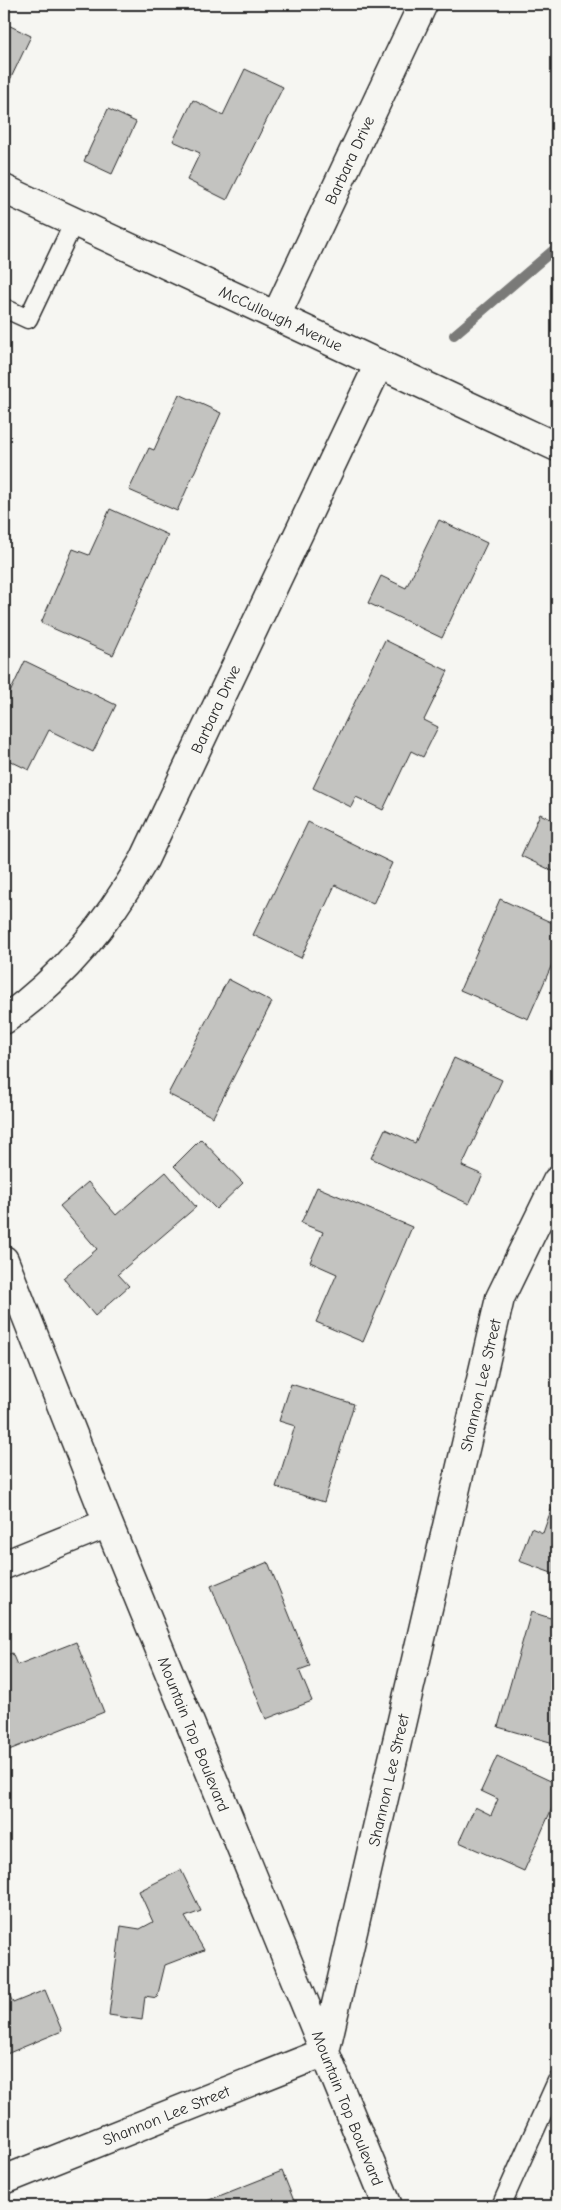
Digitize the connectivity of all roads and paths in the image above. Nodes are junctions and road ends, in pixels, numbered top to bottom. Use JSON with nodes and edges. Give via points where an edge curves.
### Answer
{"nodes":[{"id":1,"x":423,"y":4,"type":"edge"},
{"id":2,"x":4,"y":189,"type":"edge"},
{"id":3,"x":74,"y":222,"type":"junction"},
{"id":4,"x":4,"y":308,"type":"edge"},
{"id":5,"x":276,"y":316,"type":"junction"},
{"id":6,"x":379,"y":364,"type":"junction"},
{"id":7,"x":557,"y":447,"type":"edge"},
{"id":8,"x":4,"y":1020,"type":"edge"},
{"id":9,"x":557,"y":1181,"type":"edge"},
{"id":10,"x":4,"y":1260,"type":"edge"},
{"id":11,"x":108,"y":1523,"type":"junction"},
{"id":12,"x":4,"y":1565,"type":"edge"},
{"id":13,"x":325,"y":2052,"type":"junction"},
{"id":14,"x":557,"y":2081,"type":"edge"},
{"id":15,"x":4,"y":2180,"type":"edge"},
{"id":16,"x":388,"y":2206,"type":"edge"},
{"id":17,"x":501,"y":2206,"type":"edge"}],
"edges":[{"from":1,"to":5,"type":"street","name":"Barbara Drive"},
{"from":2,"to":3,"type":"street","name":"McCullough Avenue"},
{"from":3,"to":4,"type":"lane","via":[[28,319]]},
{"from":3,"to":5,"type":"street","name":"McCullough Avenue"},
{"from":5,"to":6,"type":"street","name":"McCullough Avenue"},
{"from":6,"to":7,"type":"street","name":"McCullough Avenue"},
{"from":6,"to":8,"type":"street","name":"Barbara Drive","via":[[121,900],[63,971]]},
{"from":9,"to":13,"type":"street","name":"Shannon Lee Street","via":[[500,1298]]},
{"from":10,"to":11,"type":"street","name":"Mountain Top Boulevard"},
{"from":11,"to":12,"type":"street"},
{"from":11,"to":13,"type":"street","name":"Mountain Top Boulevard"},
{"from":13,"to":15,"type":"street","name":"Shannon Lee Street"},
{"from":13,"to":16,"type":"street","name":"Mountain Top Boulevard"},
{"from":14,"to":17,"type":"lane"}]}
